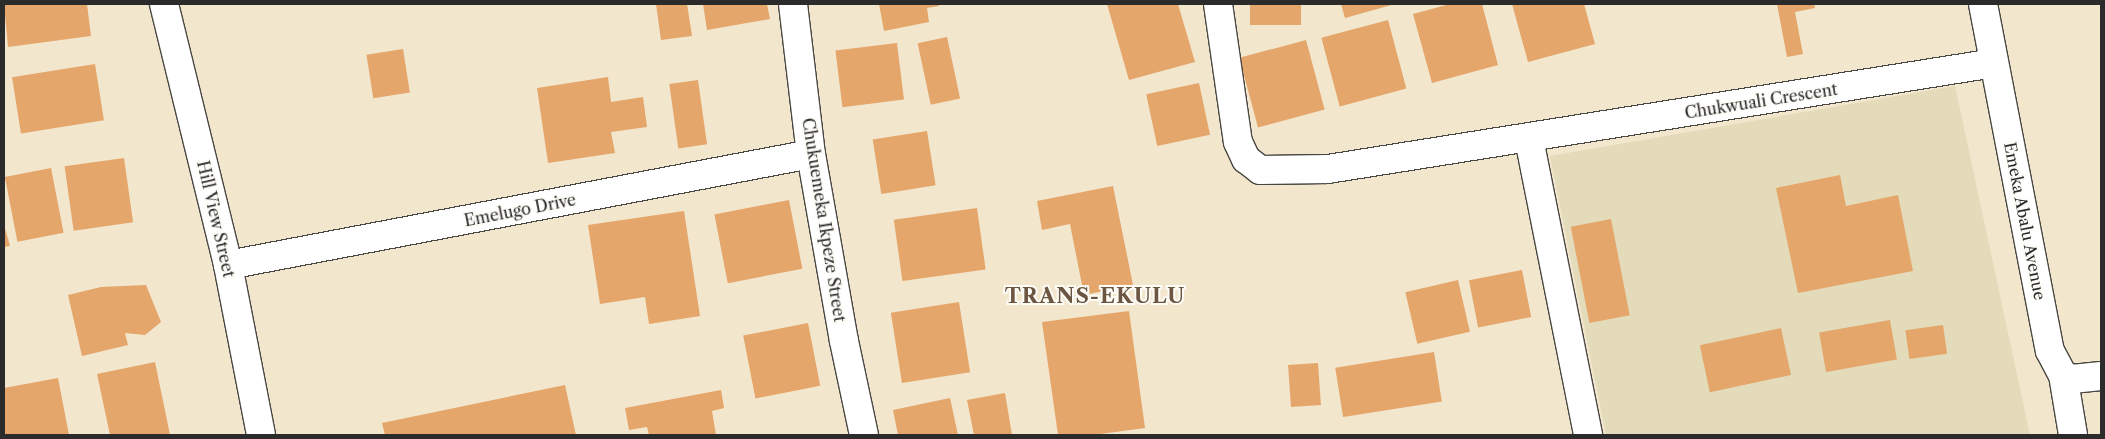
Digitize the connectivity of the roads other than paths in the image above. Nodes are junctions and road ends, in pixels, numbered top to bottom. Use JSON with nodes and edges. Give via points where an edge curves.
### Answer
{"nodes":[{"id":1,"x":164,"y":4,"type":"edge"},
{"id":2,"x":792,"y":4,"type":"edge"},
{"id":3,"x":1218,"y":4,"type":"edge"},
{"id":4,"x":1983,"y":4,"type":"edge"},
{"id":5,"x":1994,"y":63,"type":"junction"},
{"id":6,"x":1529,"y":139,"type":"junction"},
{"id":7,"x":811,"y":154,"type":"junction"},
{"id":8,"x":228,"y":266,"type":"junction"},
{"id":9,"x":2063,"y":375,"type":"junction"},
{"id":10,"x":2101,"y":376,"type":"edge"},
{"id":11,"x":261,"y":435,"type":"edge"},
{"id":12,"x":864,"y":435,"type":"edge"},
{"id":13,"x":1588,"y":435,"type":"edge"},
{"id":14,"x":2073,"y":435,"type":"edge"}],
"edges":[{"from":1,"to":8,"type":"street","name":"Hill View Street"},
{"from":2,"to":7,"type":"street","name":"Chukuemeka Ikpeze Street"},
{"from":3,"to":6,"type":"street","name":"Chukwuali Crescent","via":[[1238,142],[1246,159],[1260,170],[1328,169]]},
{"from":4,"to":5,"type":"street","name":"Emeka Abalu Avenue"},
{"from":5,"to":6,"type":"street","name":"Chukwuali Crescent"},
{"from":5,"to":9,"type":"street","name":"Emeka Abalu Avenue","via":[[2050,351]]},
{"from":6,"to":13,"type":"street"},
{"from":7,"to":8,"type":"street","name":"Emelugo Drive"},
{"from":7,"to":12,"type":"street","name":"Chukuemeka Ikpeze Street"},
{"from":8,"to":11,"type":"street","name":"Hill View Street"},
{"from":9,"to":10,"type":"street","via":[[2072,379]]},
{"from":9,"to":14,"type":"street","name":"Emeka Abalu Avenue"}]}
